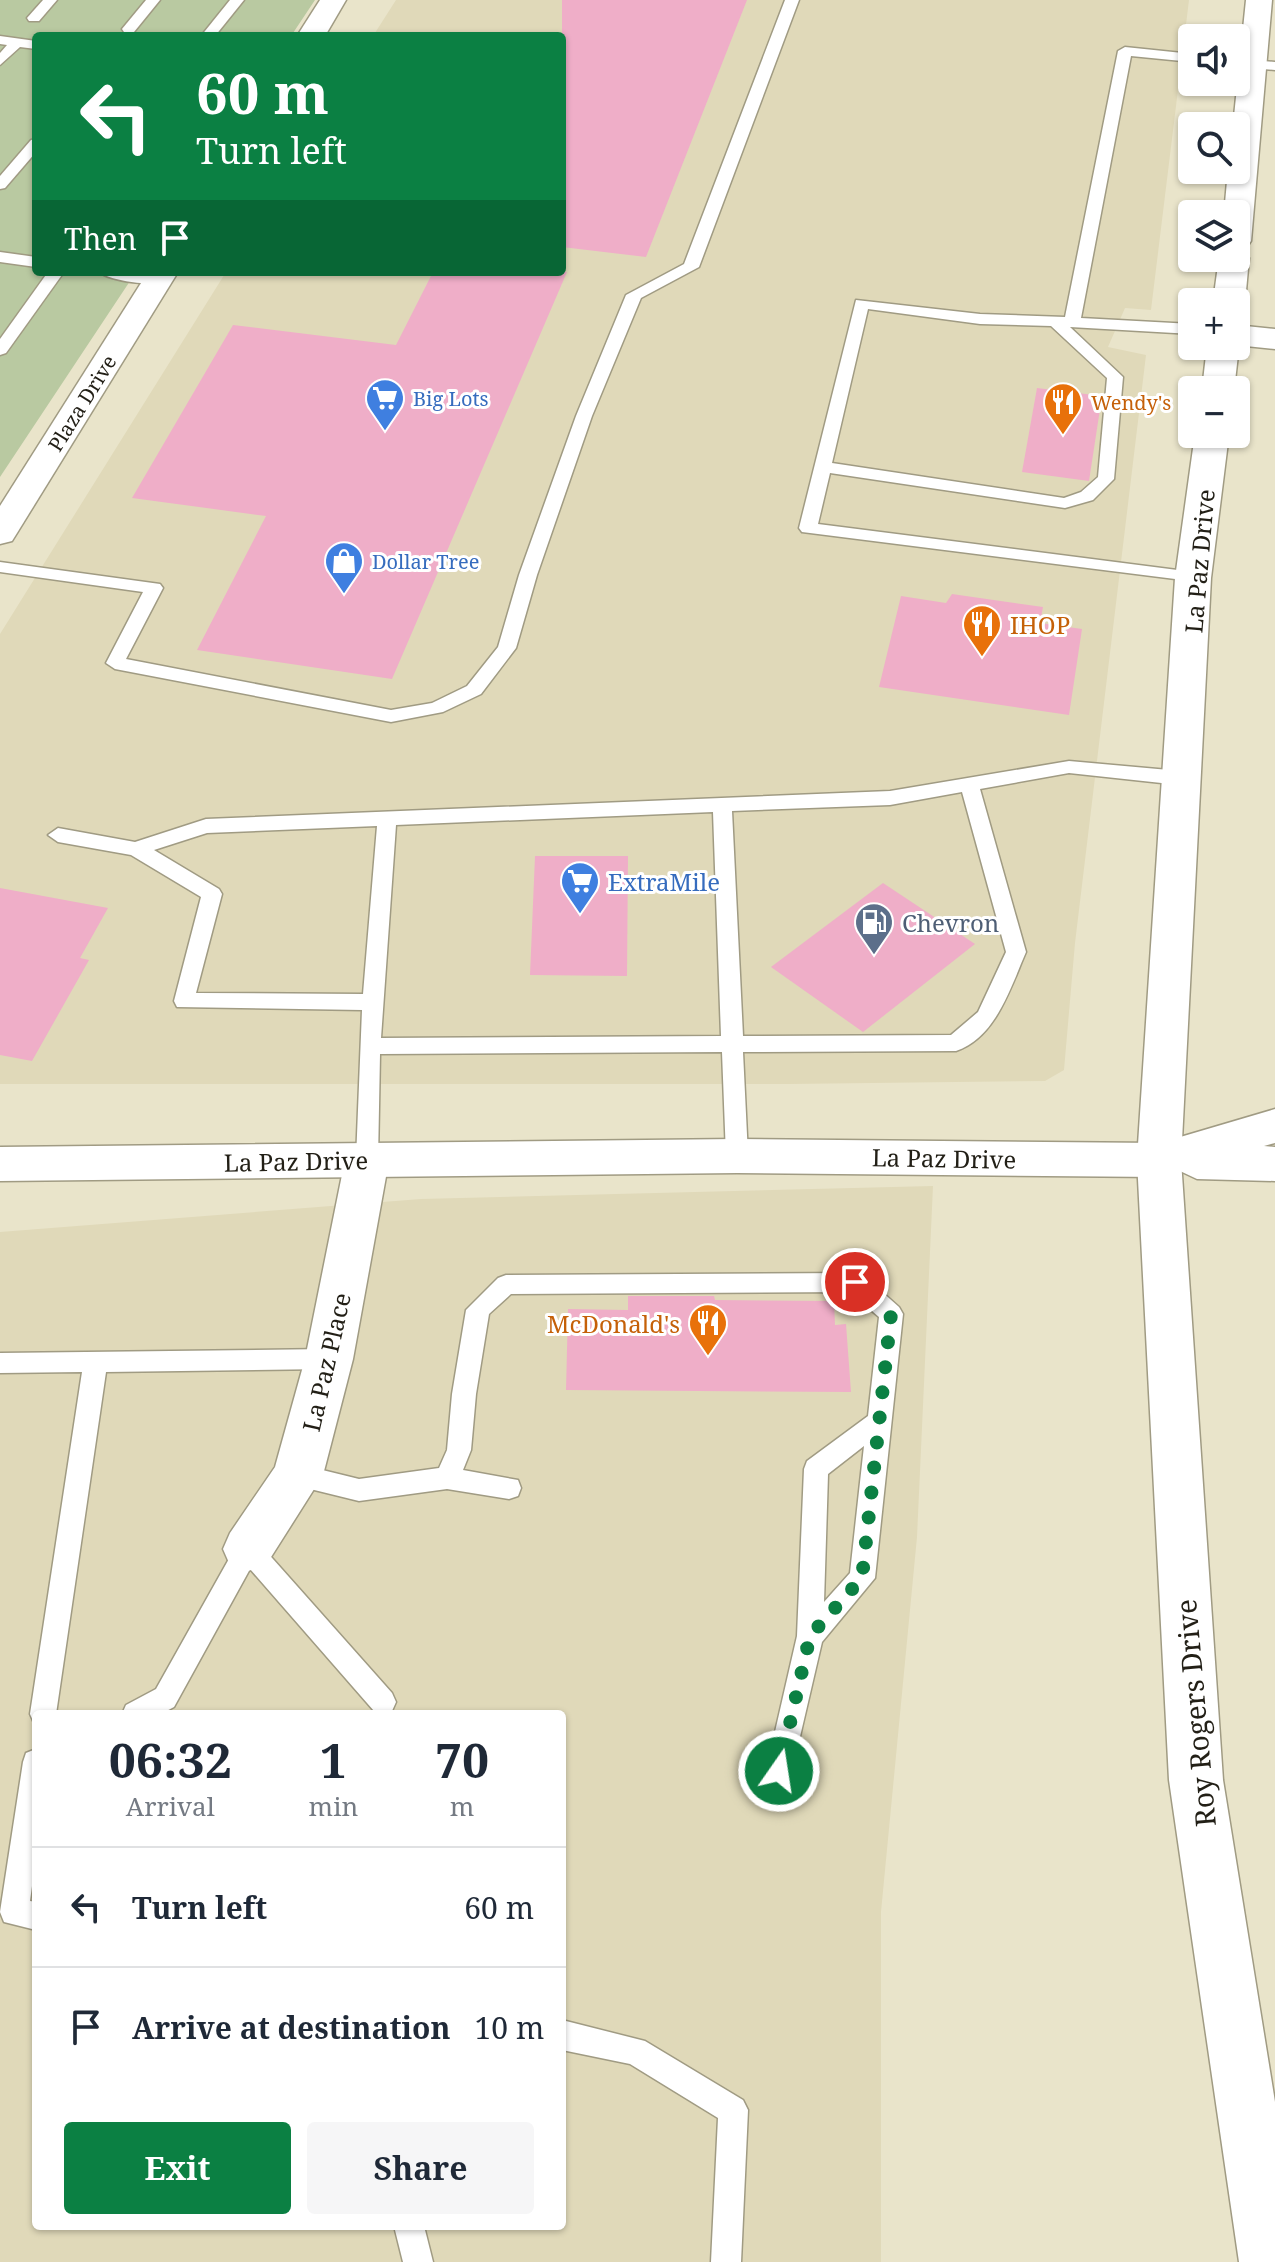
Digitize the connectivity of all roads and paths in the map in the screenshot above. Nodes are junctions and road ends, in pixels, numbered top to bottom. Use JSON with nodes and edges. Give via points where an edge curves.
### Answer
{"nodes":[{"id":1,"x":50,"y":0,"type":"edge"},
{"id":2,"x":153,"y":0,"type":"edge"},
{"id":3,"x":237,"y":0,"type":"edge"},
{"id":4,"x":333,"y":0,"type":"edge"},
{"id":5,"x":792,"y":0,"type":"edge"},
{"id":6,"x":1259,"y":0,"type":"edge"},
{"id":7,"x":34,"y":18,"type":"dead end"},
{"id":8,"x":129,"y":29,"type":"dead end"},
{"id":9,"x":211,"y":32,"type":"edge"},
{"id":10,"x":313,"y":32,"type":"edge"},
{"id":11,"x":0,"y":40,"type":"edge"},
{"id":12,"x":17,"y":42,"type":"junction"},
{"id":13,"x":32,"y":44,"type":"edge"},
{"id":14,"x":1178,"y":57,"type":"edge"},
{"id":15,"x":0,"y":61,"type":"edge"},
{"id":16,"x":1255,"y":64,"type":"edge"},
{"id":17,"x":32,"y":148,"type":"edge"},
{"id":18,"x":0,"y":185,"type":"edge"},
{"id":19,"x":1240,"y":200,"type":"edge"},
{"id":20,"x":0,"y":257,"type":"edge"},
{"id":21,"x":32,"y":261,"type":"edge"},
{"id":22,"x":53,"y":276,"type":"edge"},
{"id":23,"x":160,"y":276,"type":"edge"},
{"id":24,"x":1064,"y":321,"type":"junction"},
{"id":25,"x":1178,"y":328,"type":"edge"},
{"id":26,"x":1250,"y":336,"type":"edge"},
{"id":27,"x":1275,"y":339,"type":"edge"},
{"id":28,"x":0,"y":350,"type":"edge"},
{"id":29,"x":1210,"y":448,"type":"edge"},
{"id":30,"x":822,"y":467,"type":"junction"},
{"id":31,"x":0,"y":533,"type":"edge"},
{"id":32,"x":0,"y":567,"type":"edge"},
{"id":33,"x":1193,"y":578,"type":"junction"},
{"id":34,"x":1180,"y":778,"type":"junction"},
{"id":35,"x":969,"y":784,"type":"junction"},
{"id":36,"x":722,"y":805,"type":"junction"},
{"id":37,"x":387,"y":819,"type":"junction"},
{"id":38,"x":58,"y":835,"type":"dead end"},
{"id":39,"x":136,"y":849,"type":"junction"},
{"id":40,"x":373,"y":1002,"type":"junction"},
{"id":41,"x":732,"y":1042,"type":"junction"},
{"id":42,"x":370,"y":1046,"type":"junction"},
{"id":43,"x":1275,"y":1126,"type":"edge"},
{"id":44,"x":737,"y":1156,"type":"junction"},
{"id":45,"x":367,"y":1160,"type":"junction"},
{"id":46,"x":1159,"y":1160,"type":"junction"},
{"id":47,"x":0,"y":1164,"type":"edge"},
{"id":48,"x":1275,"y":1164,"type":"edge"},
{"id":49,"x":329,"y":1359,"type":"junction"},
{"id":50,"x":0,"y":1363,"type":"edge"},
{"id":51,"x":95,"y":1363,"type":"junction"},
{"id":52,"x":879,"y":1421,"type":"junction"},
{"id":53,"x":298,"y":1475,"type":"junction"},
{"id":54,"x":447,"y":1478,"type":"junction"},
{"id":55,"x":509,"y":1488,"type":"dead end"},
{"id":56,"x":248,"y":1549,"type":"junction"},
{"id":57,"x":810,"y":1636,"type":"junction"},
{"id":58,"x":383,"y":1702,"type":"dead end"},
{"id":59,"x":44,"y":1710,"type":"edge"},
{"id":60,"x":142,"y":1710,"type":"edge"},
{"id":61,"x":779,"y":1771,"type":"dead end"},
{"id":62,"x":32,"y":1793,"type":"edge"},
{"id":63,"x":32,"y":1915,"type":"edge"},
{"id":64,"x":566,"y":2036,"type":"edge"},
{"id":65,"x":410,"y":2230,"type":"edge"},
{"id":66,"x":418,"y":2262,"type":"edge"},
{"id":67,"x":726,"y":2262,"type":"edge"},
{"id":68,"x":1270,"y":2262,"type":"edge"}],
"edges":[{"from":1,"to":7,"type":"lane"},
{"from":2,"to":8,"type":"lane"},
{"from":3,"to":9,"type":"lane"},
{"from":4,"to":10,"type":"main road"},
{"from":5,"to":32,"type":"lane","via":[[691,267],[634,295],[584,416],[507,648],[474,690],[436,708],[391,716],[115,663],[154,588]]},
{"from":6,"to":16,"type":"main road"},
{"from":11,"to":12,"type":"lane"},
{"from":12,"to":13,"type":"lane"},
{"from":12,"to":15,"type":"lane"},
{"from":14,"to":24,"type":"lane","via":[[1125,51]]},
{"from":16,"to":19,"type":"main road"},
{"from":17,"to":18,"type":"lane"},
{"from":20,"to":21,"type":"lane"},
{"from":22,"to":28,"type":"lane"},
{"from":23,"to":31,"type":"main road","name":"Plaza Drive"},
{"from":24,"to":25,"type":"lane"},
{"from":24,"to":30,"type":"lane","via":[[980,319],[862,303]]},
{"from":24,"to":30,"type":"lane","via":[[1115,377],[1106,479],[1087,496],[1065,503]]},
{"from":26,"to":27,"type":"main road"},
{"from":29,"to":33,"type":"main road","name":"La Paz Drive"},
{"from":30,"to":33,"type":"lane","via":[[808,528]]},
{"from":33,"to":34,"type":"main road","name":"La Paz Drive"},
{"from":34,"to":35,"type":"lane","via":[[1069,767]]},
{"from":34,"to":46,"type":"main road","name":"La Paz Drive"},
{"from":35,"to":36,"type":"lane","via":[[890,798]]},
{"from":35,"to":41,"type":"lane","via":[[1016,952],[986,1017],[956,1043]]},
{"from":36,"to":37,"type":"lane"},
{"from":36,"to":41,"type":"lane"},
{"from":37,"to":39,"type":"lane","via":[[206,826]]},
{"from":37,"to":40,"type":"lane"},
{"from":38,"to":39,"type":"lane"},
{"from":39,"to":40,"type":"lane","via":[[212,894],[184,1001]]},
{"from":40,"to":42,"type":"lane"},
{"from":41,"to":42,"type":"lane"},
{"from":41,"to":44,"type":"lane"},
{"from":42,"to":45,"type":"lane"},
{"from":43,"to":46,"type":"main road"},
{"from":44,"to":45,"type":"main road","name":"La Paz Drive"},
{"from":44,"to":46,"type":"main road","name":"La Paz Drive"},
{"from":45,"to":47,"type":"main road","name":"La Paz Drive"},
{"from":45,"to":49,"type":"main road","name":"La Paz Place"},
{"from":46,"to":48,"type":"main road"},
{"from":46,"to":68,"type":"main road","name":"Roy Rogers Drive","via":[[1196,1780]]},
{"from":49,"to":51,"type":"lane"},
{"from":49,"to":53,"type":"main road","name":"La Paz Place"},
{"from":50,"to":51,"type":"lane"},
{"from":51,"to":59,"type":"lane"},
{"from":52,"to":54,"type":"lane","via":[[891,1314],[855,1282],[506,1285],[478,1310],[459,1450]]},
{"from":52,"to":57,"type":"lane","via":[[862,1578]]},
{"from":52,"to":57,"type":"lane","via":[[816,1469]]},
{"from":53,"to":54,"type":"lane","via":[[359,1490]]},
{"from":53,"to":56,"type":"main road","name":"La Paz Place"},
{"from":54,"to":55,"type":"lane"},
{"from":56,"to":58,"type":"lane"},
{"from":56,"to":60,"type":"lane","via":[[165,1698]]},
{"from":57,"to":61,"type":"lane"},
{"from":62,"to":63,"type":"lane","via":[[14,1912]]},
{"from":64,"to":67,"type":"lane","via":[[635,2051],[733,2110]]},
{"from":65,"to":66,"type":"lane"}]}
